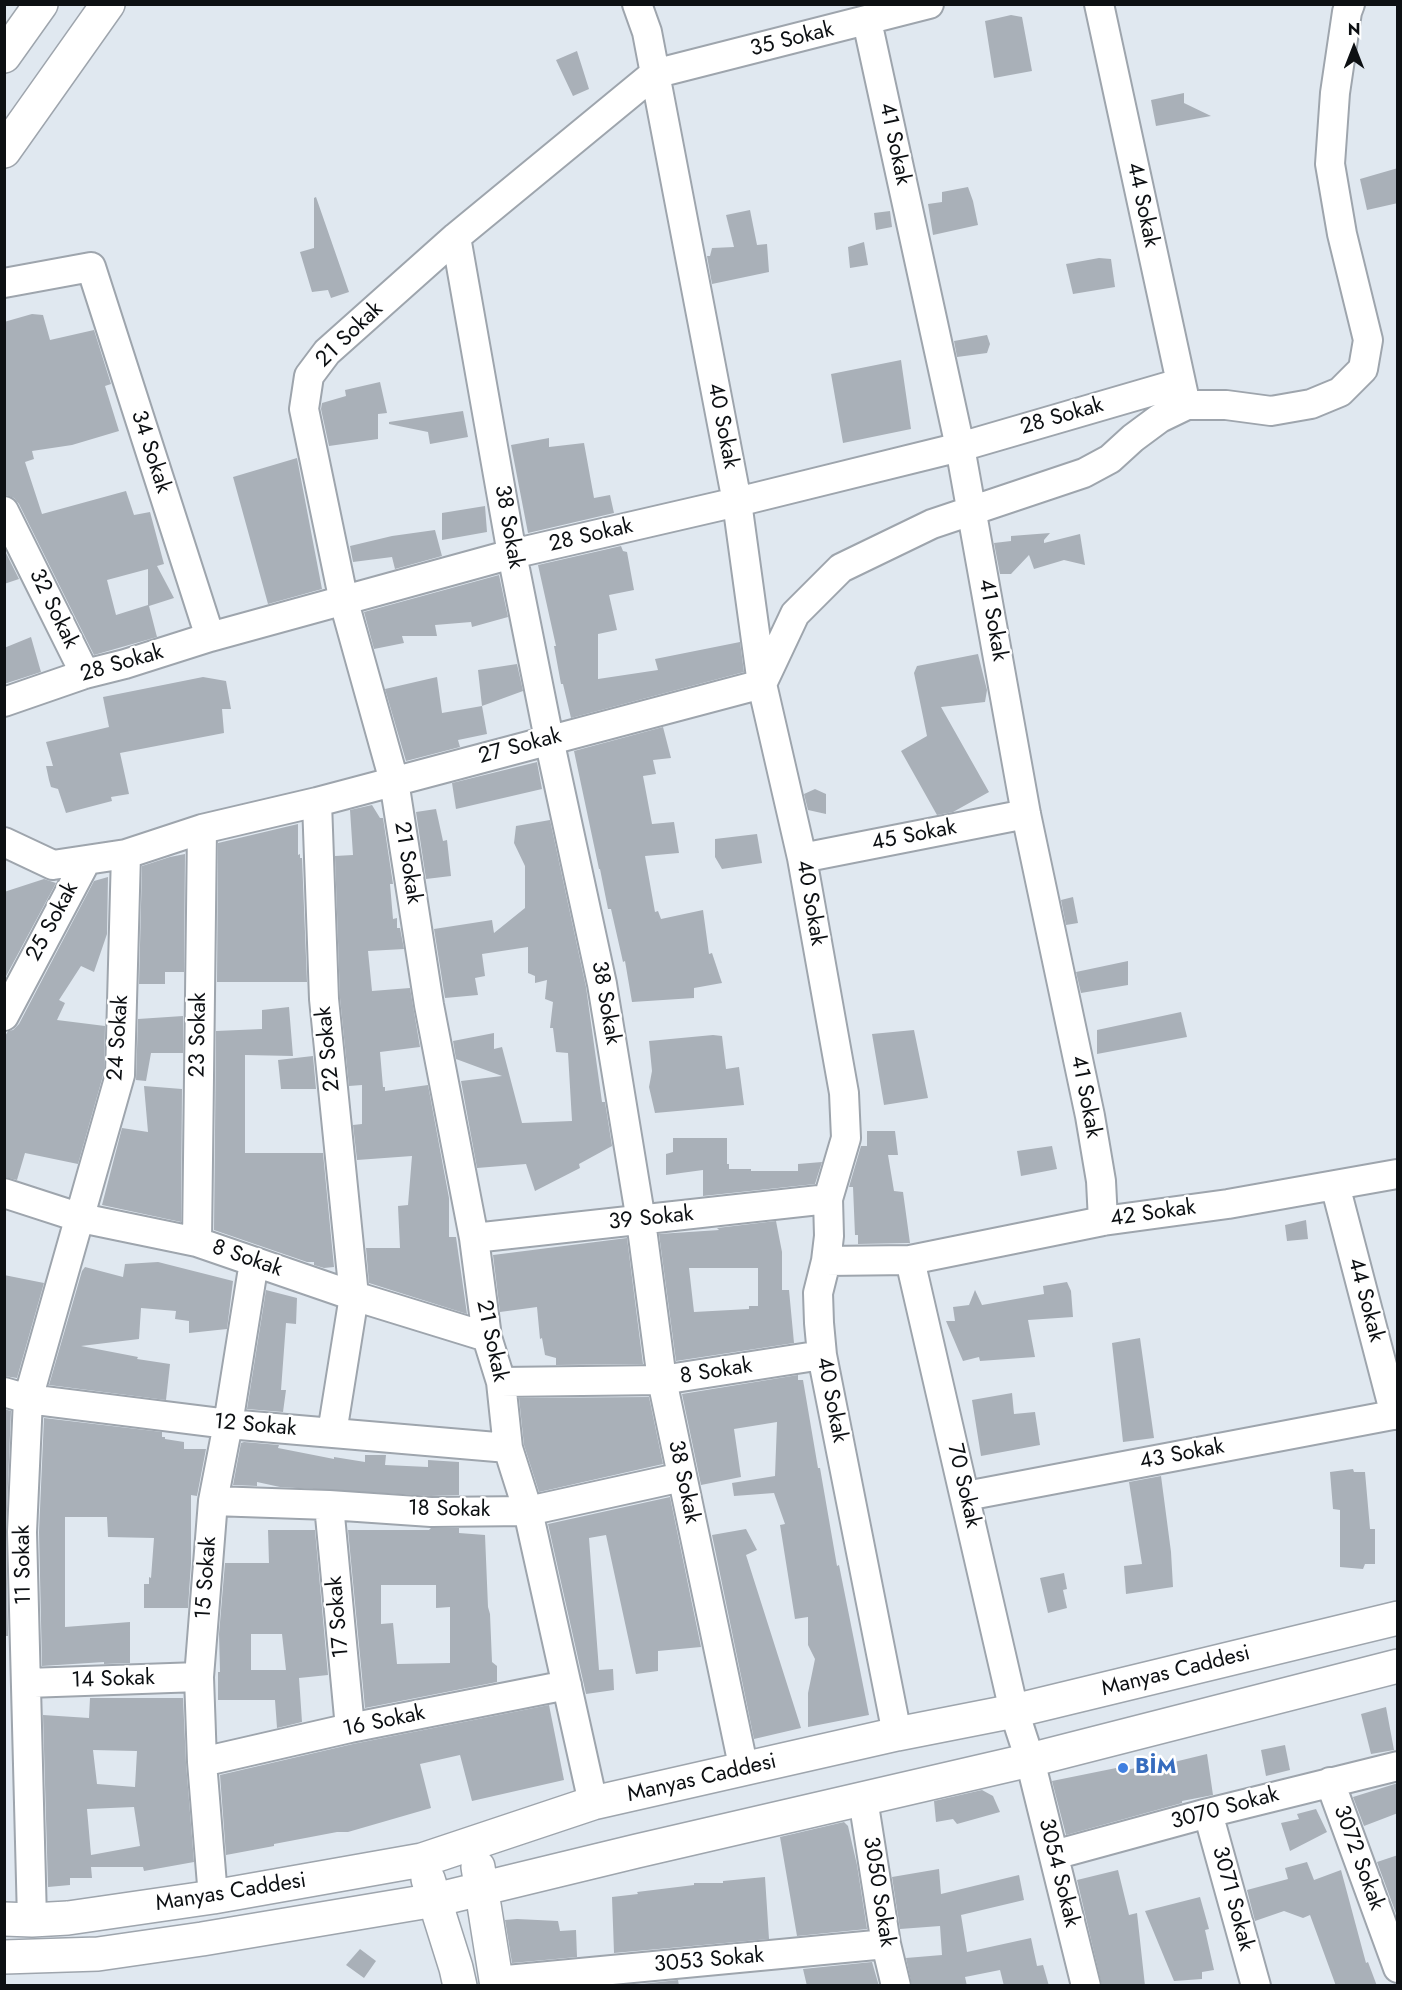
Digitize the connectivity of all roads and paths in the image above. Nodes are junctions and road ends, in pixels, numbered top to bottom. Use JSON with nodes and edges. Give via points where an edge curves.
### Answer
{"nodes":[{"id":1,"x":41,"y":4,"type":"edge"},
{"id":2,"x":108,"y":4,"type":"edge"},
{"id":3,"x":637,"y":4,"type":"edge"},
{"id":4,"x":929,"y":4,"type":"edge"},
{"id":5,"x":1099,"y":4,"type":"edge"},
{"id":6,"x":1350,"y":4,"type":"edge"},
{"id":7,"x":867,"y":21,"type":"junction"},
{"id":8,"x":4,"y":56,"type":"edge"},
{"id":9,"x":654,"y":74,"type":"junction"},
{"id":10,"x":4,"y":151,"type":"edge"},
{"id":11,"x":456,"y":237,"type":"junction"},
{"id":12,"x":4,"y":283,"type":"edge"},
{"id":13,"x":1183,"y":394,"type":"junction"},
{"id":14,"x":960,"y":447,"type":"junction"},
{"id":15,"x":737,"y":502,"type":"junction"},
{"id":16,"x":4,"y":511,"type":"edge"},
{"id":17,"x":973,"y":512,"type":"junction"},
{"id":18,"x":512,"y":554,"type":"junction"},
{"id":19,"x":344,"y":602,"type":"junction"},
{"id":20,"x":210,"y":637,"type":"junction"},
{"id":21,"x":85,"y":674,"type":"junction"},
{"id":22,"x":762,"y":684,"type":"junction"},
{"id":23,"x":4,"y":702,"type":"edge"},
{"id":24,"x":549,"y":739,"type":"junction"},
{"id":25,"x":394,"y":781,"type":"junction"},
{"id":26,"x":317,"y":801,"type":"junction"},
{"id":27,"x":1026,"y":814,"type":"junction"},
{"id":28,"x":202,"y":829,"type":"junction"},
{"id":29,"x":4,"y":842,"type":"edge"},
{"id":30,"x":126,"y":854,"type":"junction"},
{"id":31,"x":802,"y":858,"type":"junction"},
{"id":32,"x":86,"y":861,"type":"junction"},
{"id":33,"x":4,"y":1016,"type":"edge"},
{"id":34,"x":1397,"y":1174,"type":"edge"},
{"id":35,"x":1335,"y":1185,"type":"junction"},
{"id":36,"x":4,"y":1193,"type":"edge"},
{"id":37,"x":828,"y":1199,"type":"junction"},
{"id":38,"x":81,"y":1218,"type":"junction"},
{"id":39,"x":641,"y":1221,"type":"junction"},
{"id":40,"x":1103,"y":1221,"type":"junction"},
{"id":41,"x":474,"y":1238,"type":"junction"},
{"id":42,"x":197,"y":1242,"type":"junction"},
{"id":43,"x":910,"y":1260,"type":"junction"},
{"id":44,"x":826,"y":1261,"type":"junction"},
{"id":45,"x":254,"y":1262,"type":"junction"},
{"id":46,"x":354,"y":1296,"type":"junction"},
{"id":47,"x":487,"y":1337,"type":"junction"},
{"id":48,"x":822,"y":1355,"type":"junction"},
{"id":49,"x":662,"y":1380,"type":"junction"},
{"id":50,"x":501,"y":1382,"type":"junction"},
{"id":51,"x":16,"y":1396,"type":"edge"},
{"id":52,"x":1396,"y":1415,"type":"edge"},
{"id":53,"x":228,"y":1424,"type":"junction"},
{"id":54,"x":332,"y":1433,"type":"junction"},
{"id":55,"x":508,"y":1448,"type":"junction"},
{"id":56,"x":682,"y":1477,"type":"junction"},
{"id":57,"x":966,"y":1496,"type":"junction"},
{"id":58,"x":213,"y":1501,"type":"junction"},
{"id":59,"x":328,"y":1505,"type":"junction"},
{"id":60,"x":528,"y":1511,"type":"junction"},
{"id":61,"x":14,"y":1531,"type":"edge"},
{"id":62,"x":1398,"y":1618,"type":"edge"},
{"id":63,"x":1398,"y":1666,"type":"edge"},
{"id":64,"x":199,"y":1677,"type":"junction"},
{"id":65,"x":27,"y":1683,"type":"junction"},
{"id":66,"x":567,"y":1685,"type":"junction"},
{"id":67,"x":1014,"y":1711,"type":"junction"},
{"id":68,"x":350,"y":1728,"type":"junction"},
{"id":69,"x":897,"y":1734,"type":"junction"},
{"id":70,"x":1030,"y":1760,"type":"junction"},
{"id":71,"x":202,"y":1762,"type":"junction"},
{"id":72,"x":1398,"y":1766,"type":"edge"},
{"id":73,"x":744,"y":1770,"type":"junction"},
{"id":74,"x":1330,"y":1782,"type":"junction"},
{"id":75,"x":863,"y":1799,"type":"junction"},
{"id":76,"x":593,"y":1803,"type":"junction"},
{"id":77,"x":1209,"y":1813,"type":"junction"},
{"id":78,"x":474,"y":1844,"type":"junction"},
{"id":79,"x":1054,"y":1855,"type":"junction"},
{"id":80,"x":422,"y":1860,"type":"junction"},
{"id":81,"x":482,"y":1889,"type":"junction"},
{"id":82,"x":213,"y":1897,"type":"junction"},
{"id":83,"x":435,"y":1900,"type":"junction"},
{"id":84,"x":18,"y":1919,"type":"edge"},
{"id":85,"x":885,"y":1944,"type":"junction"},
{"id":86,"x":4,"y":1957,"type":"edge"},
{"id":87,"x":1398,"y":1968,"type":"edge"},
{"id":88,"x":496,"y":1983,"type":"edge"},
{"id":89,"x":460,"y":1986,"type":"edge"},
{"id":90,"x":896,"y":1986,"type":"edge"},
{"id":91,"x":1086,"y":1986,"type":"edge"},
{"id":92,"x":1256,"y":1986,"type":"edge"}],
"edges":[{"from":1,"to":8,"type":"main road"},
{"from":2,"to":10,"type":"main road"},
{"from":3,"to":9,"type":"street","name":"40 Sokak","via":[[647,32]]},
{"from":4,"to":7,"type":"street","name":"35 Sokak"},
{"from":5,"to":13,"type":"street","name":"44 Sokak"},
{"from":6,"to":13,"type":"street","via":[[1335,93],[1330,164],[1342,234],[1368,340],[1363,369],[1340,392],[1311,404],[1271,411]]},
{"from":7,"to":9,"type":"street","name":"35 Sokak"},
{"from":7,"to":14,"type":"street","name":"41 Sokak"},
{"from":9,"to":11,"type":"street","name":"21 Sokak"},
{"from":9,"to":15,"type":"street","name":"40 Sokak"},
{"from":11,"to":18,"type":"street","name":"38 Sokak"},
{"from":11,"to":19,"type":"street","name":"21 Sokak","via":[[327,352],[309,376],[304,409]]},
{"from":12,"to":20,"type":"street","name":"34 Sokak","via":[[91,267]]},
{"from":13,"to":14,"type":"street","name":"28 Sokak"},
{"from":13,"to":17,"type":"street","via":[[1110,459],[1084,473]]},
{"from":14,"to":15,"type":"street","name":"28 Sokak"},
{"from":14,"to":17,"type":"street","name":"41 Sokak"},
{"from":15,"to":18,"type":"street","name":"28 Sokak"},
{"from":15,"to":22,"type":"street","name":"40 Sokak"},
{"from":16,"to":21,"type":"street","name":"32 Sokak"},
{"from":17,"to":22,"type":"street","via":[[932,524],[842,568],[795,615]]},
{"from":17,"to":27,"type":"street","name":"41 Sokak"},
{"from":18,"to":19,"type":"street","name":"28 Sokak"},
{"from":18,"to":24,"type":"street","name":"38 Sokak"},
{"from":19,"to":20,"type":"street","name":"28 Sokak"},
{"from":19,"to":25,"type":"street","name":"21 Sokak"},
{"from":20,"to":21,"type":"street","name":"28 Sokak"},
{"from":21,"to":23,"type":"street","name":"28 Sokak"},
{"from":22,"to":24,"type":"street","name":"27 Sokak"},
{"from":22,"to":31,"type":"street","name":"40 Sokak"},
{"from":24,"to":25,"type":"street","name":"27 Sokak"},
{"from":24,"to":39,"type":"street","name":"38 Sokak","via":[[602,984]]},
{"from":25,"to":26,"type":"street","name":"27 Sokak"},
{"from":25,"to":41,"type":"street","name":"21 Sokak","via":[[429,1005]]},
{"from":26,"to":28,"type":"street","name":"27 Sokak"},
{"from":26,"to":46,"type":"street","name":"22 Sokak","via":[[324,999]]},
{"from":27,"to":31,"type":"street","name":"45 Sokak"},
{"from":27,"to":40,"type":"street","name":"41 Sokak","via":[[1090,1116]]},
{"from":28,"to":30,"type":"street","name":"27 Sokak"},
{"from":28,"to":42,"type":"street","name":"23 Sokak"},
{"from":29,"to":32,"type":"street","name":"27 Sokak","via":[[53,865]]},
{"from":30,"to":32,"type":"street","name":"27 Sokak"},
{"from":30,"to":38,"type":"street","name":"24 Sokak","via":[[120,1075]]},
{"from":31,"to":37,"type":"street","name":"40 Sokak","via":[[844,1092],[846,1138]]},
{"from":32,"to":33,"type":"street","name":"25 Sokak"},
{"from":34,"to":35,"type":"street","name":"42 Sokak"},
{"from":35,"to":40,"type":"street","name":"42 Sokak"},
{"from":35,"to":52,"type":"street","name":"44 Sokak"},
{"from":36,"to":38,"type":"street","name":"8 Sokak"},
{"from":37,"to":39,"type":"street","name":"39 Sokak"},
{"from":37,"to":44,"type":"street","name":"40 Sokak"},
{"from":38,"to":42,"type":"street","name":"8 Sokak"},
{"from":38,"to":51,"type":"street","name":"11 Sokak"},
{"from":39,"to":41,"type":"street","name":"39 Sokak"},
{"from":39,"to":49,"type":"street","name":"38 Sokak"},
{"from":40,"to":43,"type":"street","name":"42 Sokak"},
{"from":41,"to":47,"type":"street","name":"21 Sokak"},
{"from":42,"to":45,"type":"street","name":"8 Sokak"},
{"from":43,"to":44,"type":"street","name":"42 Sokak"},
{"from":43,"to":57,"type":"street","name":"70 Sokak"},
{"from":44,"to":48,"type":"street","name":"40 Sokak","via":[[818,1293]]},
{"from":45,"to":46,"type":"street","name":"8 Sokak"},
{"from":45,"to":53,"type":"street","name":"15 Sokak"},
{"from":46,"to":47,"type":"street","name":"8 Sokak"},
{"from":46,"to":54,"type":"street","name":"22 Sokak"},
{"from":47,"to":50,"type":"street","name":"21 Sokak"},
{"from":48,"to":49,"type":"street","name":"8 Sokak"},
{"from":48,"to":69,"type":"street","name":"40 Sokak"},
{"from":49,"to":50,"type":"street","name":"8 Sokak"},
{"from":49,"to":56,"type":"street","name":"38 Sokak"},
{"from":50,"to":55,"type":"street","name":"21 Sokak"},
{"from":51,"to":53,"type":"street","name":"12 Sokak"},
{"from":51,"to":61,"type":"street","name":"11 Sokak"},
{"from":52,"to":57,"type":"street","name":"43 Sokak"},
{"from":53,"to":54,"type":"street","name":"12 Sokak"},
{"from":53,"to":58,"type":"street","name":"15 Sokak"},
{"from":54,"to":55,"type":"street","name":"12 Sokak"},
{"from":55,"to":60,"type":"street","name":"21 Sokak"},
{"from":56,"to":60,"type":"street","name":"18 Sokak"},
{"from":56,"to":73,"type":"street","name":"38 Sokak"},
{"from":57,"to":67,"type":"street","name":"70 Sokak"},
{"from":58,"to":59,"type":"street","name":"18 Sokak"},
{"from":58,"to":64,"type":"street","name":"15 Sokak"},
{"from":59,"to":60,"type":"street","name":"18 Sokak","via":[[431,1512]]},
{"from":59,"to":68,"type":"street","name":"17 Sokak"},
{"from":60,"to":66,"type":"street","name":"21 Sokak"},
{"from":61,"to":65,"type":"street","name":"11 Sokak"},
{"from":62,"to":67,"type":"main road","name":"Manyas Caddesi"},
{"from":63,"to":70,"type":"main road","name":"Manyas Caddesi"},
{"from":64,"to":65,"type":"street","name":"14 Sokak"},
{"from":64,"to":71,"type":"street","name":"15 Sokak"},
{"from":65,"to":84,"type":"street","name":"11 Sokak"},
{"from":66,"to":68,"type":"street","name":"16 Sokak"},
{"from":66,"to":76,"type":"street","name":"21 Sokak"},
{"from":67,"to":69,"type":"main road","name":"Manyas Caddesi"},
{"from":67,"to":70,"type":"street","name":"70 Sokak"},
{"from":68,"to":71,"type":"street","name":"16 Sokak"},
{"from":69,"to":73,"type":"main road","name":"Manyas Caddesi"},
{"from":70,"to":75,"type":"main road","name":"Manyas Caddesi"},
{"from":70,"to":79,"type":"street","name":"3054 Sokak"},
{"from":71,"to":82,"type":"street","name":"15 Sokak"},
{"from":72,"to":74,"type":"street","name":"3070 Sokak"},
{"from":73,"to":76,"type":"main road","name":"Manyas Caddesi"},
{"from":74,"to":77,"type":"street","name":"3070 Sokak"},
{"from":74,"to":87,"type":"street","name":"3072 Sokak"},
{"from":75,"to":81,"type":"main road","name":"Manyas Caddesi"},
{"from":75,"to":85,"type":"street","name":"3050 Sokak"},
{"from":76,"to":78,"type":"main road","name":"Manyas Caddesi"},
{"from":77,"to":79,"type":"street","name":"3070 Sokak"},
{"from":77,"to":92,"type":"street","name":"3071 Sokak"},
{"from":78,"to":80,"type":"main road","name":"Manyas Caddesi"},
{"from":78,"to":81,"type":"main road"},
{"from":79,"to":91,"type":"street","name":"3054 Sokak"},
{"from":80,"to":82,"type":"main road","name":"Manyas Caddesi"},
{"from":80,"to":83,"type":"main road"},
{"from":81,"to":83,"type":"main road","name":"Manyas Caddesi"},
{"from":81,"to":88,"type":"main road"},
{"from":82,"to":84,"type":"main road","name":"Manyas Caddesi","via":[[68,1918]]},
{"from":83,"to":86,"type":"main road","name":"Manyas Caddesi","via":[[98,1954]]},
{"from":83,"to":89,"type":"main road"},
{"from":85,"to":88,"type":"street","name":"3053 Sokak"},
{"from":85,"to":90,"type":"street","name":"3050 Sokak"}]}
